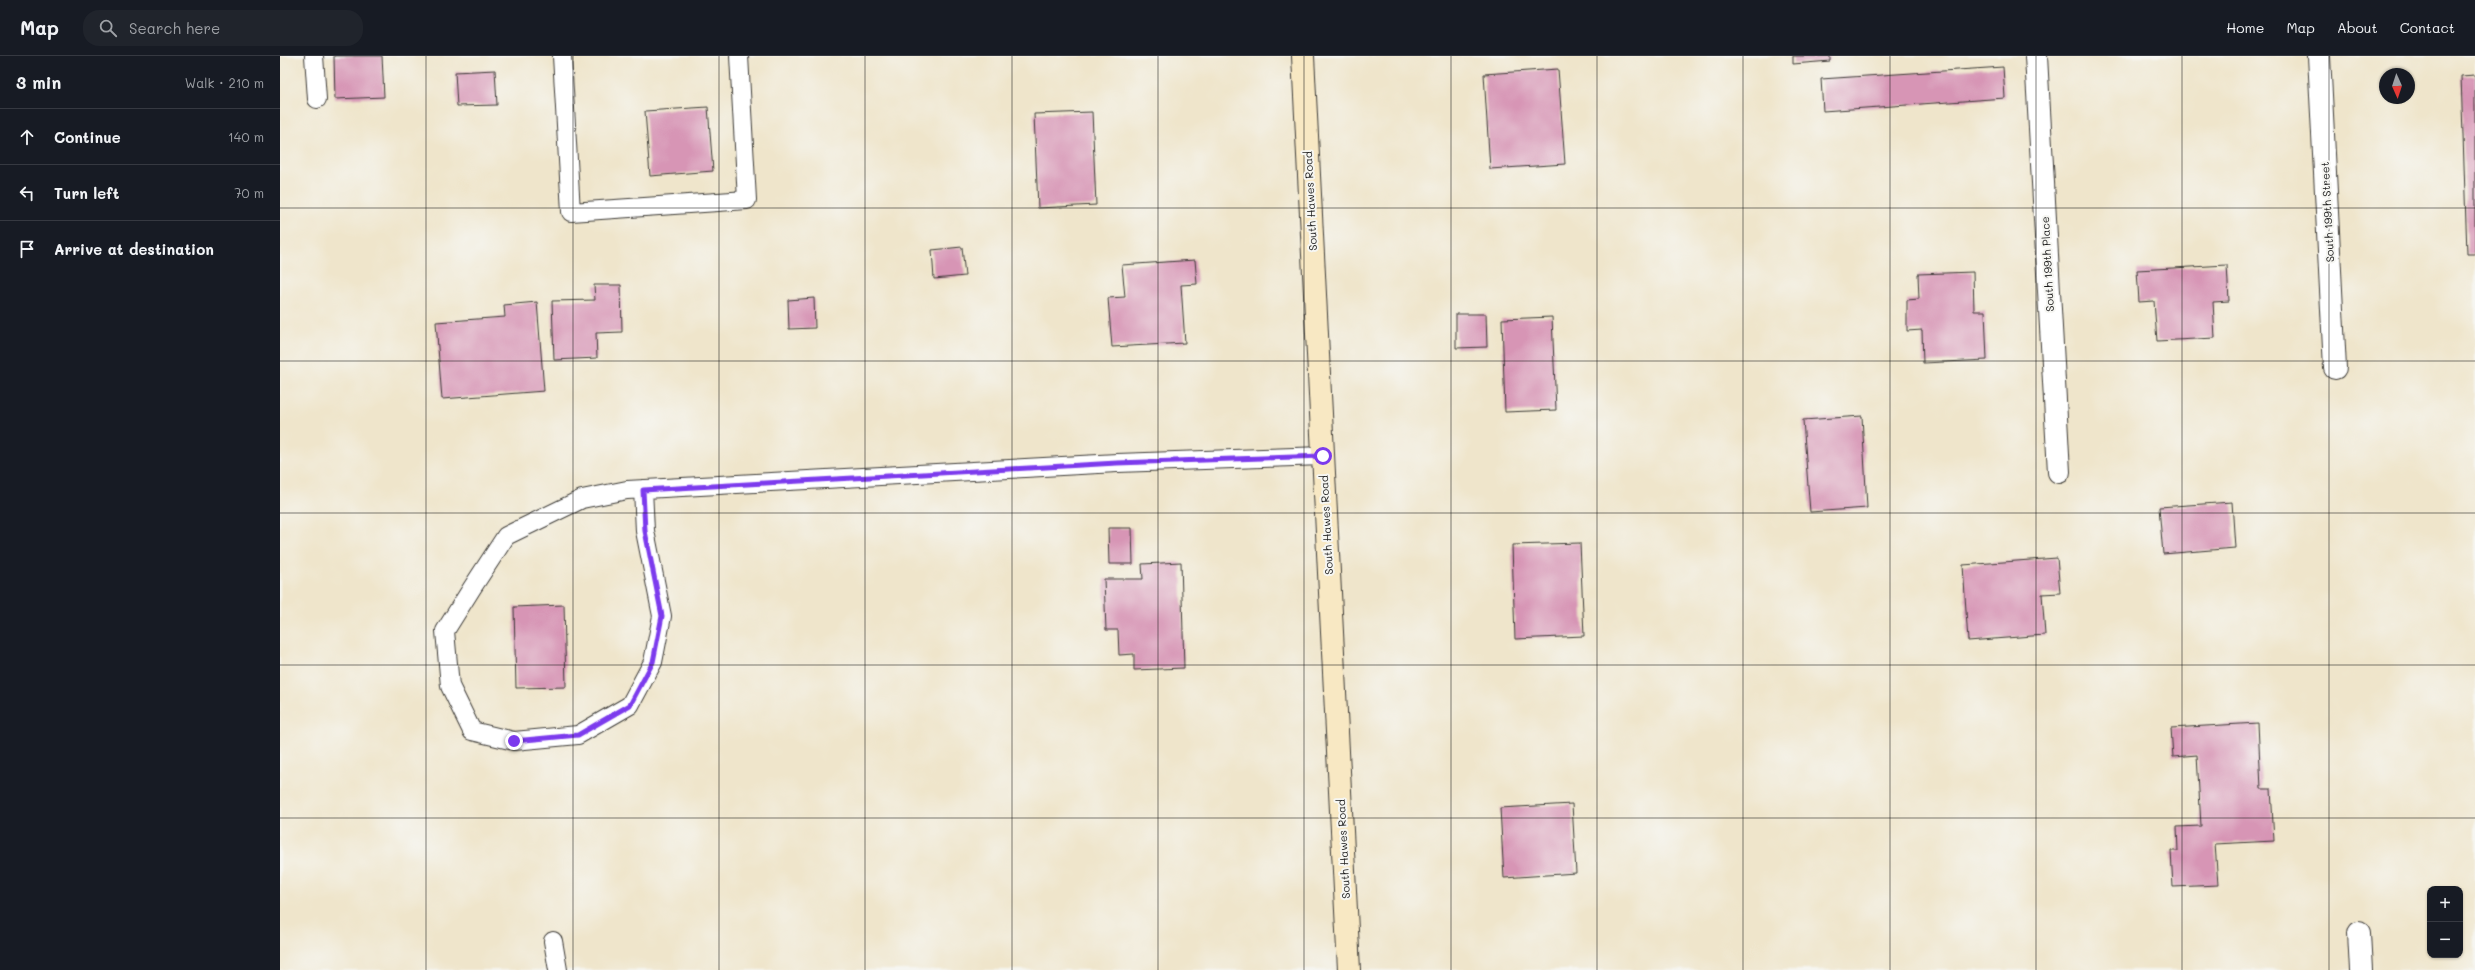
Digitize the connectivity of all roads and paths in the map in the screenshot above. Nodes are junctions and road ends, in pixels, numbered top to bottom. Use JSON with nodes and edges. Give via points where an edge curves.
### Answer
{"nodes":[{"id":1,"x":314,"y":56,"type":"edge"},
{"id":2,"x":562,"y":56,"type":"edge"},
{"id":3,"x":739,"y":56,"type":"edge"},
{"id":4,"x":1303,"y":56,"type":"edge"},
{"id":5,"x":2036,"y":56,"type":"edge"},
{"id":6,"x":2319,"y":56,"type":"edge"},
{"id":7,"x":317,"y":99,"type":"dead end"},
{"id":8,"x":2335,"y":368,"type":"dead end"},
{"id":9,"x":1323,"y":456,"type":"junction"},
{"id":10,"x":2059,"y":472,"type":"dead end"},
{"id":11,"x":643,"y":490,"type":"junction"},
{"id":12,"x":2359,"y":933,"type":"dead end"},
{"id":13,"x":553,"y":941,"type":"dead end"},
{"id":14,"x":558,"y":970,"type":"edge"},
{"id":15,"x":1349,"y":970,"type":"edge"},
{"id":16,"x":2361,"y":970,"type":"edge"}],
"edges":[{"from":1,"to":7,"type":"lane"},
{"from":2,"to":3,"type":"lane","via":[[571,212],[747,200]]},
{"from":4,"to":9,"type":"main road","name":"South Hawes Road"},
{"from":5,"to":10,"type":"street","name":"South 199th Place"},
{"from":6,"to":8,"type":"street","name":"South 199th Street"},
{"from":9,"to":11,"type":"lane","via":[[1109,463]]},
{"from":9,"to":15,"type":"main road","name":"South Hawes Road"},
{"from":11,"to":11,"type":"lane","via":[[627,490],[582,499],[506,536],[445,631],[450,686],[472,731],[514,741],[578,735],[630,705],[653,662],[662,616],[645,531]]},
{"from":12,"to":16,"type":"street"},
{"from":13,"to":14,"type":"lane"}]}
